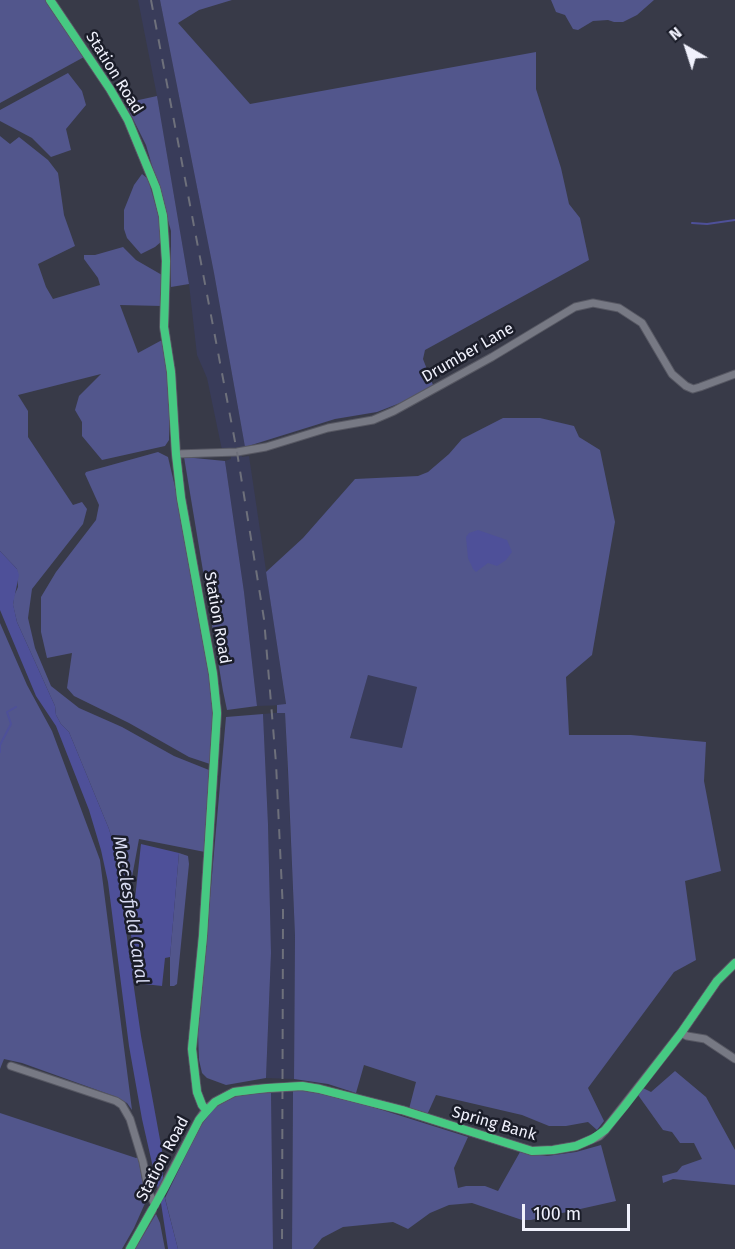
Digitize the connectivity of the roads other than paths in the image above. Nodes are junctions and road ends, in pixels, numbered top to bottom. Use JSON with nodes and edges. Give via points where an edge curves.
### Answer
{"nodes":[{"id":1,"x":50,"y":0,"type":"edge"},
{"id":2,"x":735,"y":374,"type":"edge"},
{"id":3,"x":176,"y":454,"type":"junction"},
{"id":4,"x":735,"y":963,"type":"edge"},
{"id":5,"x":681,"y":1033,"type":"junction"},
{"id":6,"x":735,"y":1059,"type":"edge"},
{"id":7,"x":11,"y":1066,"type":"dead end"},
{"id":8,"x":206,"y":1110,"type":"junction"},
{"id":9,"x":155,"y":1205,"type":"junction"},
{"id":10,"x":130,"y":1249,"type":"edge"}],
"edges":[{"from":1,"to":3,"type":"street","name":"Station Road","via":[[129,120],[156,188],[166,232],[164,327]]},
{"from":2,"to":3,"type":"street","name":"Drumber Lane","via":[[693,389],[686,386],[672,374],[642,323],[619,308],[593,303],[575,307],[492,357],[373,420],[328,428],[267,447]]},
{"from":3,"to":8,"type":"street","name":"Station Road","via":[[217,713],[192,1049],[197,1092]]},
{"from":4,"to":5,"type":"street","name":"Spring Bank","via":[[717,981]]},
{"from":5,"to":6,"type":"street","via":[[705,1039]]},
{"from":5,"to":8,"type":"street","name":"Spring Bank","via":[[599,1136],[553,1150],[508,1145],[402,1110],[302,1086],[234,1092]]},
{"from":7,"to":9,"type":"street","via":[[122,1105],[130,1119],[148,1193]]},
{"from":8,"to":9,"type":"street","name":"Station Road"},
{"from":9,"to":10,"type":"street","name":"Station Road"}]}
